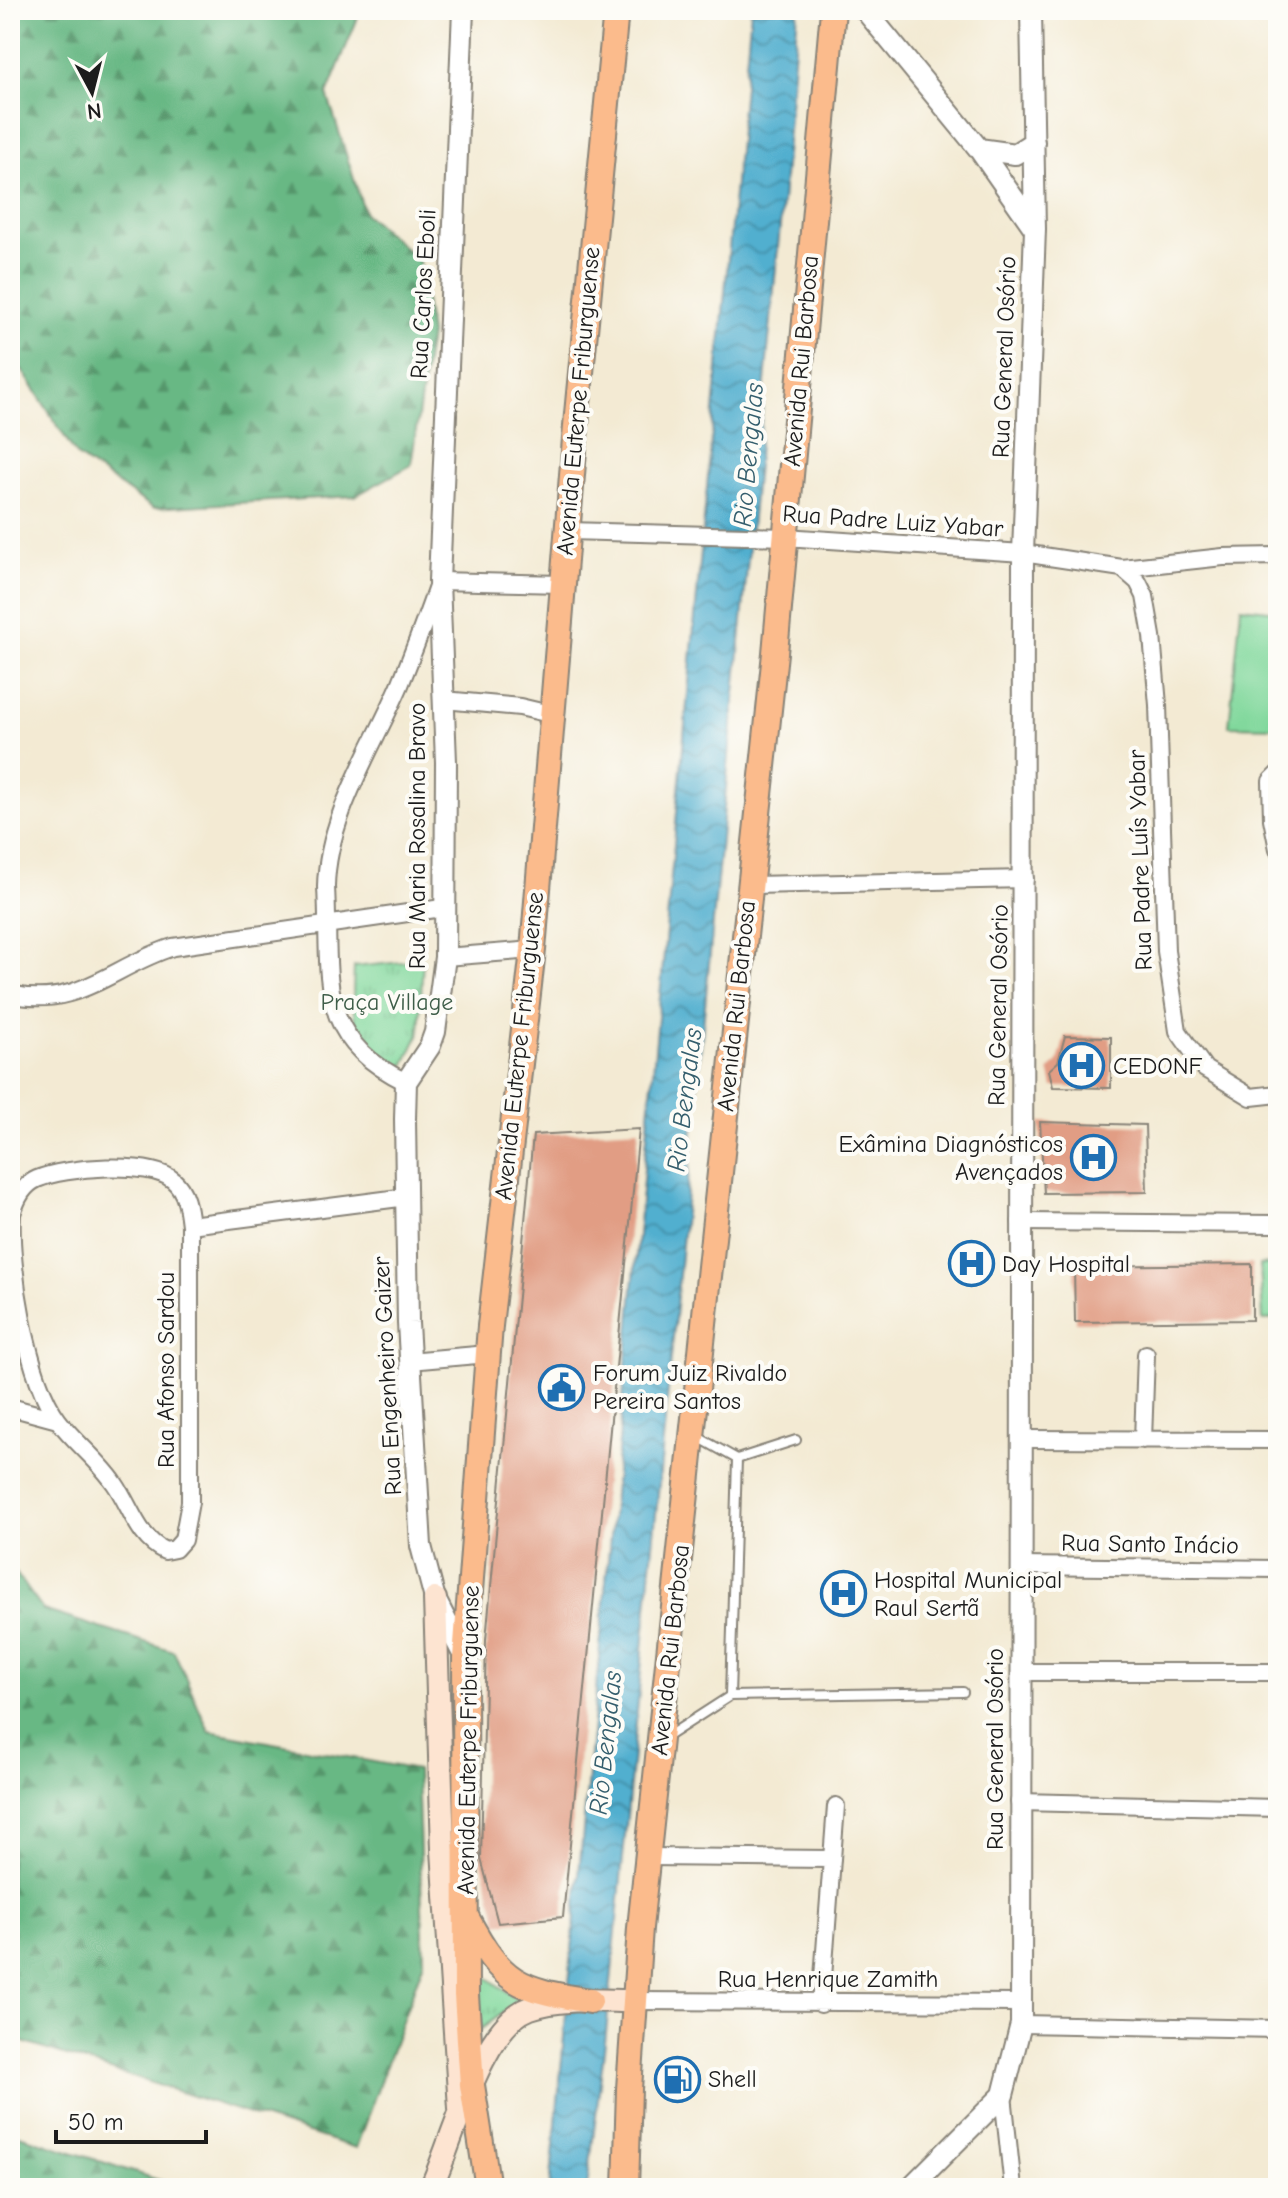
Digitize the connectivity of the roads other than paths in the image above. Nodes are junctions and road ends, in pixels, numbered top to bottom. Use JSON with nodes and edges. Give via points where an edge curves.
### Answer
{"nodes":[{"id":1,"x":463,"y":10,"type":"edge"},
{"id":2,"x":616,"y":10,"type":"edge"},
{"id":3,"x":833,"y":10,"type":"edge"},
{"id":4,"x":865,"y":10,"type":"edge"},
{"id":5,"x":1031,"y":10,"type":"edge"},
{"id":6,"x":1034,"y":142,"type":"junction"},
{"id":7,"x":979,"y":149,"type":"junction"},
{"id":8,"x":1035,"y":229,"type":"junction"},
{"id":9,"x":569,"y":531,"type":"junction"},
{"id":10,"x":785,"y":537,"type":"junction"},
{"id":11,"x":1023,"y":553,"type":"junction"},
{"id":12,"x":1278,"y":556,"type":"edge"},
{"id":13,"x":1122,"y":568,"type":"junction"},
{"id":14,"x":439,"y":581,"type":"junction"},
{"id":15,"x":562,"y":584,"type":"junction"},
{"id":16,"x":444,"y":700,"type":"junction"},
{"id":17,"x":554,"y":715,"type":"junction"},
{"id":18,"x":1278,"y":774,"type":"edge"},
{"id":19,"x":1278,"y":849,"type":"edge"},
{"id":20,"x":1025,"y":879,"type":"junction"},
{"id":21,"x":749,"y":885,"type":"junction"},
{"id":22,"x":442,"y":908,"type":"junction"},
{"id":23,"x":328,"y":922,"type":"junction"},
{"id":24,"x":533,"y":950,"type":"junction"},
{"id":25,"x":445,"y":957,"type":"junction"},
{"id":26,"x":10,"y":994,"type":"edge"},
{"id":27,"x":406,"y":1082,"type":"junction"},
{"id":28,"x":1278,"y":1094,"type":"edge"},
{"id":29,"x":407,"y":1197,"type":"junction"},
{"id":30,"x":1020,"y":1222,"type":"junction"},
{"id":31,"x":1278,"y":1224,"type":"edge"},
{"id":32,"x":190,"y":1225,"type":"junction"},
{"id":33,"x":488,"y":1354,"type":"junction"},
{"id":34,"x":1146,"y":1354,"type":"dead end"},
{"id":35,"x":409,"y":1361,"type":"junction"},
{"id":36,"x":10,"y":1407,"type":"edge"},
{"id":37,"x":58,"y":1420,"type":"junction"},
{"id":38,"x":693,"y":1434,"type":"junction"},
{"id":39,"x":1022,"y":1439,"type":"junction"},
{"id":40,"x":796,"y":1440,"type":"dead end"},
{"id":41,"x":1143,"y":1440,"type":"junction"},
{"id":42,"x":1278,"y":1440,"type":"edge"},
{"id":43,"x":737,"y":1459,"type":"junction"},
{"id":44,"x":1021,"y":1566,"type":"junction"},
{"id":45,"x":1278,"y":1569,"type":"edge"},
{"id":46,"x":435,"y":1599,"type":"junction"},
{"id":47,"x":465,"y":1658,"type":"junction"},
{"id":48,"x":1022,"y":1672,"type":"junction"},
{"id":49,"x":1278,"y":1672,"type":"edge"},
{"id":50,"x":963,"y":1692,"type":"dead end"},
{"id":51,"x":730,"y":1696,"type":"junction"},
{"id":52,"x":660,"y":1741,"type":"junction"},
{"id":53,"x":1019,"y":1802,"type":"junction"},
{"id":54,"x":836,"y":1806,"type":"dead end"},
{"id":55,"x":1278,"y":1808,"type":"edge"},
{"id":56,"x":648,"y":1857,"type":"junction"},
{"id":57,"x":830,"y":1859,"type":"junction"},
{"id":58,"x":464,"y":1912,"type":"junction"},
{"id":59,"x":590,"y":2001,"type":"junction"},
{"id":60,"x":634,"y":2001,"type":"junction"},
{"id":61,"x":821,"y":2004,"type":"junction"},
{"id":62,"x":1021,"y":2014,"type":"junction"},
{"id":63,"x":1278,"y":2029,"type":"edge"},
{"id":64,"x":472,"y":2085,"type":"junction"},
{"id":65,"x":1003,"y":2095,"type":"junction"},
{"id":66,"x":460,"y":2108,"type":"junction"},
{"id":67,"x":431,"y":2188,"type":"edge"},
{"id":68,"x":488,"y":2188,"type":"edge"},
{"id":69,"x":626,"y":2188,"type":"edge"},
{"id":70,"x":910,"y":2188,"type":"edge"},
{"id":71,"x":1013,"y":2188,"type":"edge"}],
"edges":[{"from":1,"to":14,"type":"street","name":"Rua Carlos Eboli"},
{"from":2,"to":9,"type":"main road","name":"Avenida Euterpe Friburguense"},
{"from":3,"to":10,"type":"main road","name":"Avenida Rui Barbosa"},
{"from":4,"to":7,"type":"street"},
{"from":5,"to":6,"type":"street","name":"Rua General Osório"},
{"from":6,"to":7,"type":"street","via":[[1015,154]]},
{"from":6,"to":8,"type":"street","name":"Rua General Osório"},
{"from":7,"to":8,"type":"street"},
{"from":8,"to":11,"type":"street","name":"Rua General Osório"},
{"from":9,"to":10,"type":"street","name":"Rua Padre Luiz Yabar"},
{"from":9,"to":15,"type":"main road","name":"Avenida Euterpe Friburguense"},
{"from":10,"to":11,"type":"street","name":"Rua Padre Luiz Yabar"},
{"from":10,"to":21,"type":"main road","name":"Avenida Rui Barbosa"},
{"from":11,"to":13,"type":"street"},
{"from":11,"to":20,"type":"street","name":"Rua General Osório"},
{"from":12,"to":13,"type":"street"},
{"from":13,"to":28,"type":"street","name":"Rua Padre Luís Yabar","via":[[1145,596],[1152,636],[1166,951],[1178,1031],[1205,1069],[1251,1097]]},
{"from":14,"to":15,"type":"street"},
{"from":14,"to":16,"type":"street","name":"Rua Maria Rosalina Bravo"},
{"from":14,"to":23,"type":"street","via":[[337,829],[326,868]]},
{"from":15,"to":17,"type":"main road","name":"Avenida Euterpe Friburguense"},
{"from":16,"to":17,"type":"street"},
{"from":16,"to":22,"type":"street","name":"Rua Maria Rosalina Bravo"},
{"from":17,"to":24,"type":"main road","name":"Avenida Euterpe Friburguense"},
{"from":18,"to":19,"type":"street","via":[[1271,781]]},
{"from":20,"to":21,"type":"street"},
{"from":20,"to":30,"type":"street","name":"Rua General Osório"},
{"from":21,"to":38,"type":"main road","name":"Avenida Rui Barbosa"},
{"from":22,"to":23,"type":"street"},
{"from":22,"to":25,"type":"street","name":"Rua Maria Rosalina Bravo"},
{"from":23,"to":26,"type":"street","via":[[173,947],[63,997],[40,1000]]},
{"from":23,"to":27,"type":"street","via":[[334,1007],[344,1034],[361,1056]]},
{"from":24,"to":25,"type":"street"},
{"from":24,"to":33,"type":"main road","name":"Avenida Euterpe Friburguense"},
{"from":25,"to":27,"type":"street","name":"Rua Maria Rosalina Bravo","via":[[430,1046]]},
{"from":27,"to":29,"type":"street","name":"Rua Engenheiro Gaizer"},
{"from":29,"to":32,"type":"street"},
{"from":29,"to":35,"type":"street","name":"Rua Engenheiro Gaizer"},
{"from":30,"to":31,"type":"street"},
{"from":30,"to":39,"type":"street","name":"Rua General Osório"},
{"from":32,"to":37,"type":"street","via":[[180,1188],[171,1178],[144,1167],[37,1179],[16,1199],[11,1228],[19,1304],[32,1357]]},
{"from":32,"to":37,"type":"street","name":"Rua Afonso Sardou","via":[[190,1502],[183,1540],[175,1549],[165,1551],[147,1538],[99,1462]]},
{"from":33,"to":35,"type":"street"},
{"from":33,"to":47,"type":"main road","name":"Avenida Euterpe Friburguense"},
{"from":34,"to":41,"type":"street"},
{"from":35,"to":46,"type":"street","name":"Rua Engenheiro Gaizer","via":[[421,1546]]},
{"from":36,"to":37,"type":"street"},
{"from":38,"to":43,"type":"lane"},
{"from":38,"to":52,"type":"main road","name":"Avenida Rui Barbosa"},
{"from":39,"to":41,"type":"street"},
{"from":39,"to":44,"type":"street","name":"Rua General Osório"},
{"from":40,"to":43,"type":"lane"},
{"from":41,"to":42,"type":"street"},
{"from":43,"to":51,"type":"lane"},
{"from":44,"to":45,"type":"street","name":"Rua Santo Inácio"},
{"from":44,"to":48,"type":"street","name":"Rua General Osório"},
{"from":46,"to":47,"type":"street","name":"Rua Engenheiro Gaizer"},
{"from":46,"to":66,"type":"main road","via":[[443,1850]]},
{"from":47,"to":58,"type":"main road","name":"Avenida Euterpe Friburguense"},
{"from":48,"to":49,"type":"street"},
{"from":48,"to":53,"type":"street","name":"Rua General Osório"},
{"from":50,"to":51,"type":"lane"},
{"from":51,"to":52,"type":"lane"},
{"from":52,"to":56,"type":"main road","name":"Avenida Rui Barbosa"},
{"from":53,"to":55,"type":"street"},
{"from":53,"to":62,"type":"street","name":"Rua General Osório"},
{"from":54,"to":57,"type":"street"},
{"from":56,"to":57,"type":"street"},
{"from":56,"to":60,"type":"main road","name":"Avenida Rui Barbosa"},
{"from":57,"to":61,"type":"street"},
{"from":58,"to":59,"type":"main road","via":[[487,1956],[502,1972],[541,1993]]},
{"from":58,"to":64,"type":"main road","name":"Avenida Euterpe Friburguense"},
{"from":59,"to":60,"type":"main road"},
{"from":59,"to":64,"type":"main road","via":[[529,2008],[499,2035]]},
{"from":60,"to":61,"type":"street","name":"Rua Henrique Zamith"},
{"from":60,"to":69,"type":"main road","name":"Avenida Rui Barbosa"},
{"from":61,"to":62,"type":"street","name":"Rua Henrique Zamith"},
{"from":62,"to":63,"type":"street","name":"Rua Henrique Zamith"},
{"from":62,"to":65,"type":"street","name":"Rua General Osório"},
{"from":64,"to":66,"type":"main road"},
{"from":64,"to":68,"type":"main road","name":"Avenida Euterpe Friburguense"},
{"from":65,"to":70,"type":"street"},
{"from":65,"to":71,"type":"street","name":"Rua General Osório"},
{"from":66,"to":67,"type":"main road"}]}
